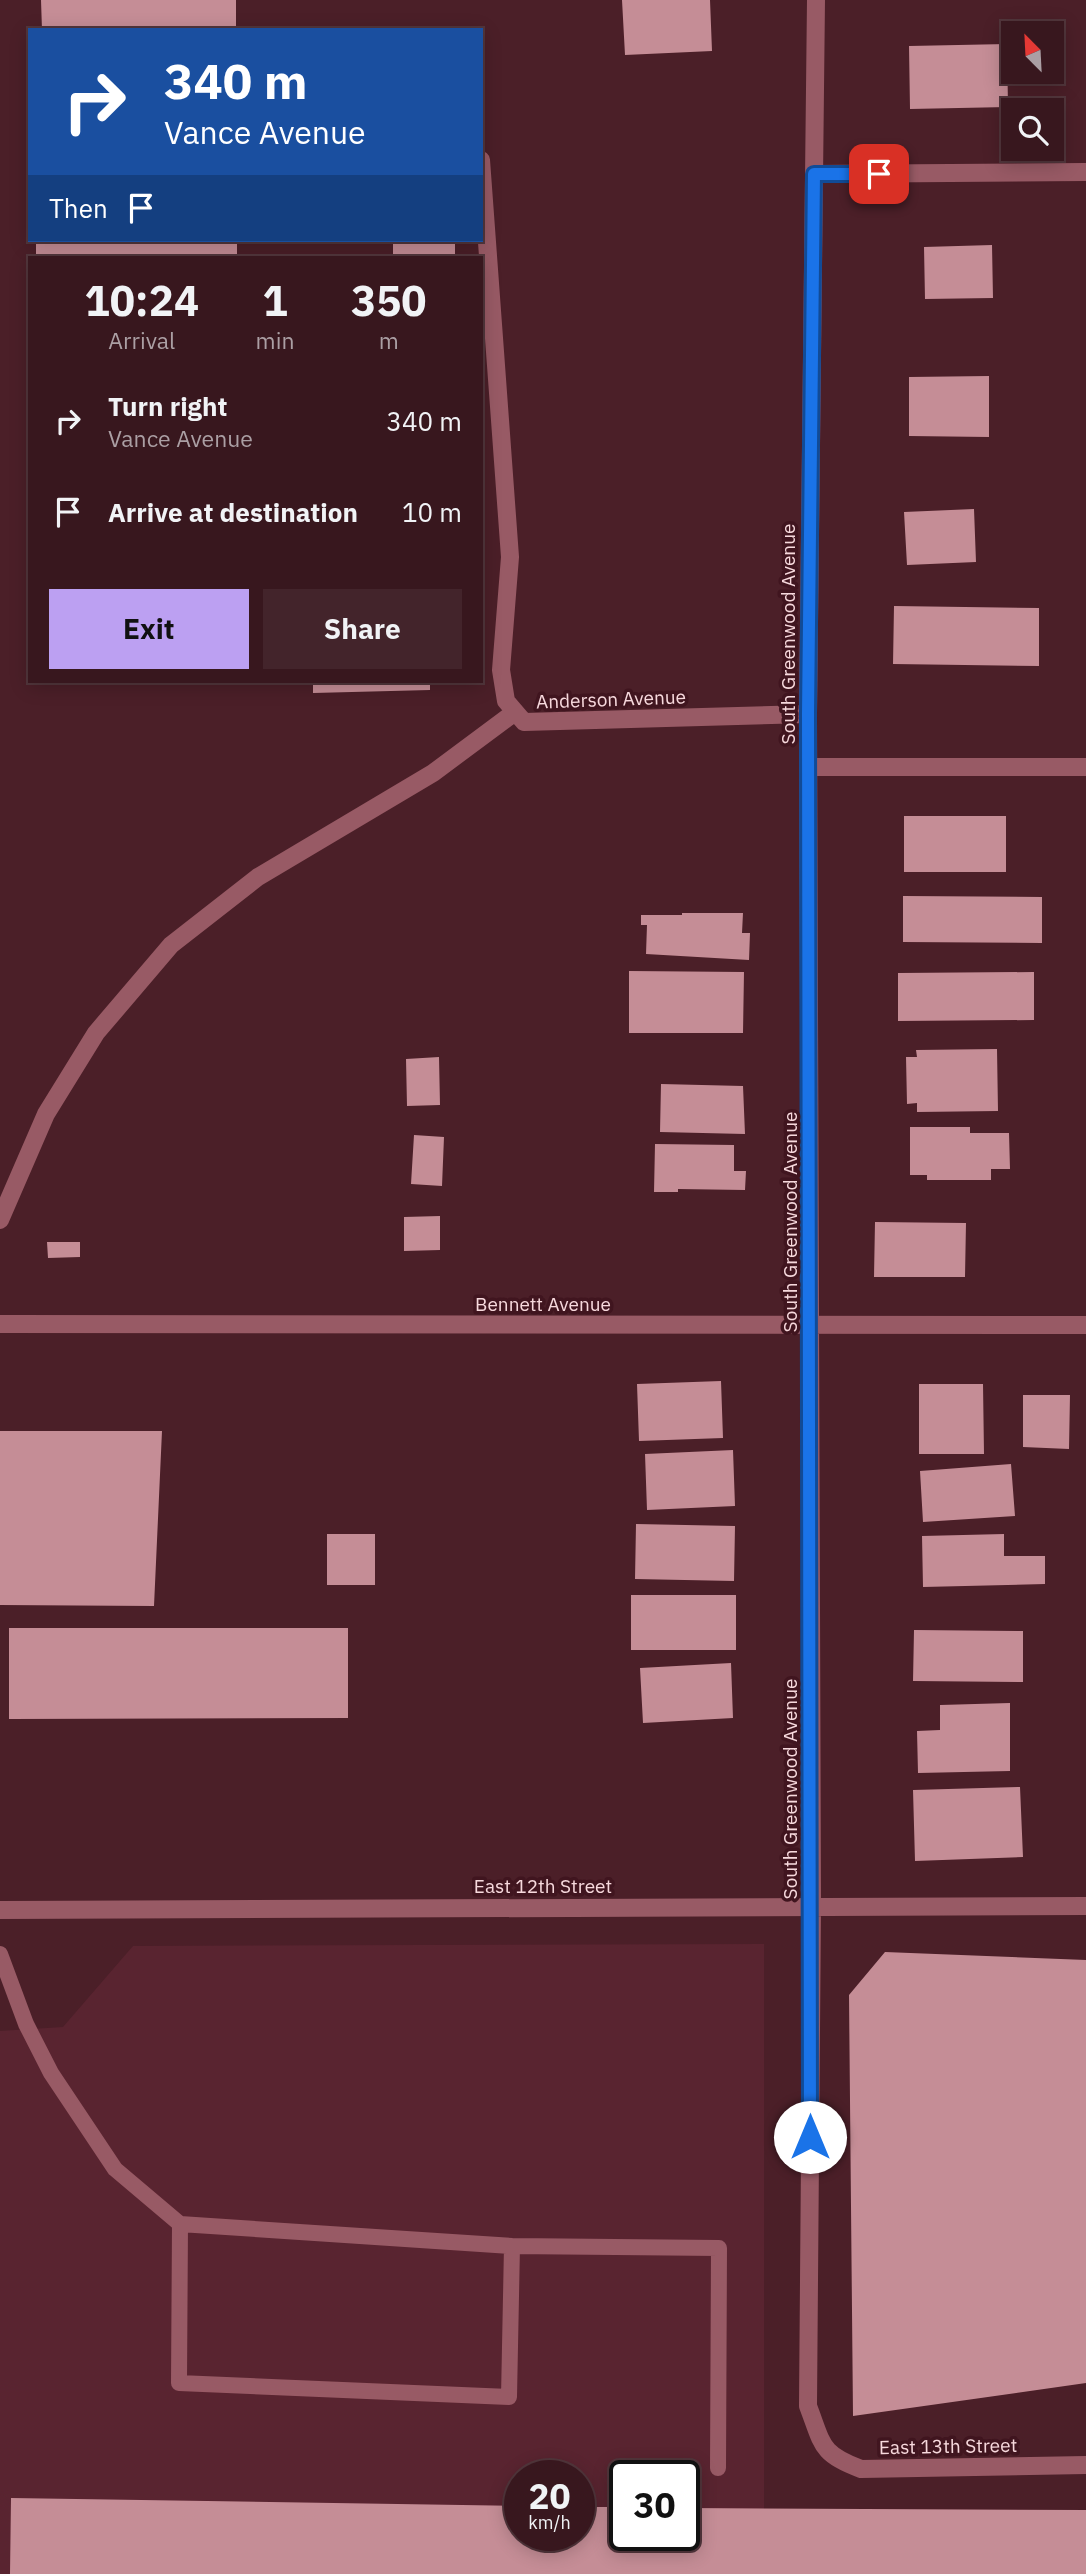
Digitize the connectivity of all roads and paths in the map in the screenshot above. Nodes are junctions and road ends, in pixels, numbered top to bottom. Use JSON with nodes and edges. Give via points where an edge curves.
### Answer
{"nodes":[{"id":1,"x":816,"y":0,"type":"edge"},
{"id":2,"x":1086,"y":172,"type":"edge"},
{"id":3,"x":814,"y":174,"type":"junction"},
{"id":4,"x":483,"y":187,"type":"edge"},
{"id":5,"x":515,"y":712,"type":"junction"},
{"id":6,"x":808,"y":714,"type":"junction"},
{"id":7,"x":808,"y":767,"type":"junction"},
{"id":8,"x":1086,"y":767,"type":"edge"},
{"id":9,"x":0,"y":1220,"type":"edge"},
{"id":10,"x":0,"y":1324,"type":"edge"},
{"id":11,"x":811,"y":1325,"type":"junction"},
{"id":12,"x":1086,"y":1325,"type":"edge"},
{"id":13,"x":812,"y":1905,"type":"junction"},
{"id":14,"x":1086,"y":1906,"type":"edge"},
{"id":15,"x":0,"y":1910,"type":"edge"},
{"id":16,"x":0,"y":1954,"type":"edge"},
{"id":17,"x":180,"y":2224,"type":"junction"},
{"id":18,"x":512,"y":2246,"type":"junction"},
{"id":19,"x":822,"y":2442,"type":"joint"},
{"id":20,"x":1086,"y":2465,"type":"edge"},
{"id":21,"x":718,"y":2468,"type":"dead end"}],
"edges":[{"from":1,"to":3,"type":"street","name":"South Greenwood Avenue"},
{"from":2,"to":3,"type":"street"},
{"from":3,"to":6,"type":"street","name":"South Greenwood Avenue"},
{"from":4,"to":5,"type":"street","name":"Anderson Avenue","via":[[510,557],[501,670],[506,701]]},
{"from":5,"to":6,"type":"street","name":"Anderson Avenue","via":[[524,722]]},
{"from":5,"to":9,"type":"street","via":[[433,773],[258,877],[171,945],[96,1033],[46,1114]]},
{"from":6,"to":7,"type":"street","name":"South Greenwood Avenue"},
{"from":7,"to":8,"type":"street"},
{"from":7,"to":11,"type":"street","name":"South Greenwood Avenue"},
{"from":10,"to":11,"type":"street","name":"Bennett Avenue"},
{"from":11,"to":12,"type":"street","name":"Bennett Avenue"},
{"from":11,"to":13,"type":"street","name":"South Greenwood Avenue"},
{"from":13,"to":14,"type":"street","name":"East 12th Street"},
{"from":13,"to":15,"type":"street","name":"East 12th Street"},
{"from":13,"to":19,"type":"street","name":"South Greenwood Avenue","via":[[808,2406]]},
{"from":16,"to":17,"type":"lane","via":[[26,2024],[51,2073],[108,2159]]},
{"from":17,"to":18,"type":"lane"},
{"from":17,"to":18,"type":"lane","via":[[179,2382],[509,2397]]},
{"from":18,"to":21,"type":"lane","via":[[719,2248]]},
{"from":19,"to":20,"type":"street","name":"East 13th Street","via":[[834,2459],[861,2469]]}]}
